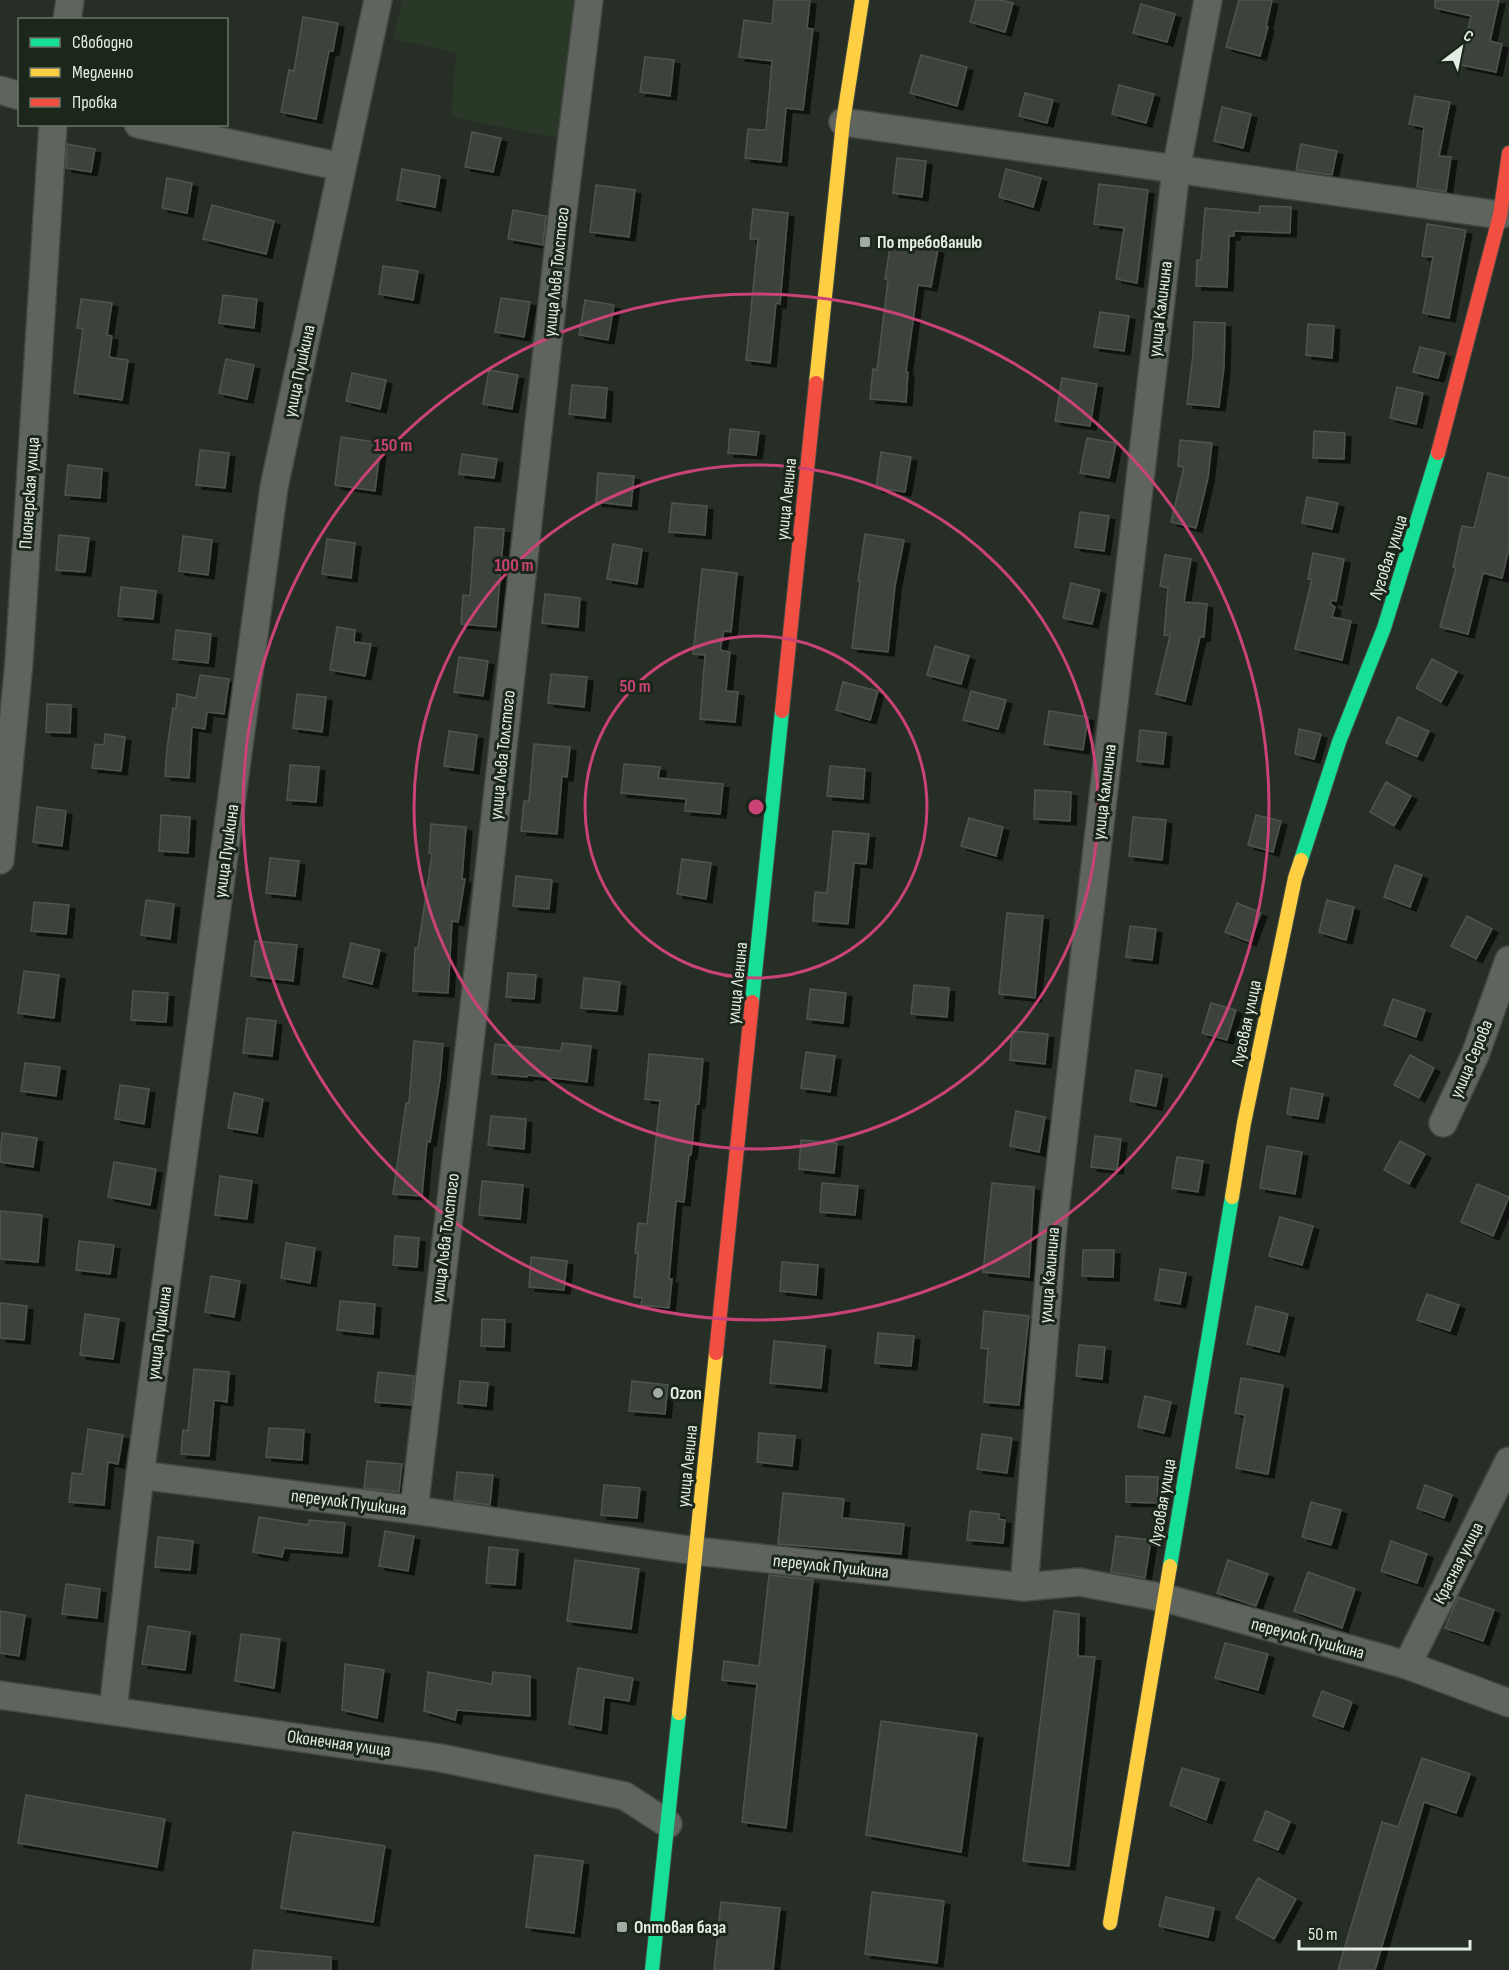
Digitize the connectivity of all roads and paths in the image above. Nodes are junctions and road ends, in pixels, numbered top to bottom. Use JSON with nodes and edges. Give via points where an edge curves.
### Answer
{"nodes":[{"id":1,"x":70,"y":0,"type":"edge"},
{"id":2,"x":378,"y":0,"type":"edge"},
{"id":3,"x":589,"y":0,"type":"edge"},
{"id":4,"x":862,"y":0,"type":"edge"},
{"id":5,"x":1208,"y":0,"type":"edge"},
{"id":6,"x":67,"y":18,"type":"edge"},
{"id":7,"x":0,"y":90,"type":"edge"},
{"id":8,"x":18,"y":95,"type":"edge"},
{"id":9,"x":843,"y":122,"type":"junction"},
{"id":10,"x":52,"y":126,"type":"edge"},
{"id":11,"x":147,"y":126,"type":"edge"},
{"id":12,"x":1509,"y":153,"type":"edge"},
{"id":13,"x":342,"y":167,"type":"junction"},
{"id":14,"x":1176,"y":170,"type":"junction"},
{"id":15,"x":1500,"y":215,"type":"junction"},
{"id":16,"x":0,"y":860,"type":"edge"},
{"id":17,"x":1509,"y":960,"type":"edge"},
{"id":18,"x":1443,"y":1123,"type":"dead end"},
{"id":19,"x":1509,"y":1461,"type":"edge"},
{"id":20,"x":140,"y":1475,"type":"junction"},
{"id":21,"x":414,"y":1510,"type":"junction"},
{"id":22,"x":696,"y":1551,"type":"junction"},
{"id":23,"x":1024,"y":1587,"type":"junction"},
{"id":24,"x":1165,"y":1598,"type":"junction"},
{"id":25,"x":1407,"y":1665,"type":"junction"},
{"id":26,"x":0,"y":1695,"type":"edge"},
{"id":27,"x":1509,"y":1702,"type":"edge"},
{"id":28,"x":113,"y":1710,"type":"junction"},
{"id":29,"x":668,"y":1824,"type":"junction"},
{"id":30,"x":1110,"y":1923,"type":"dead end"},
{"id":31,"x":652,"y":1970,"type":"edge"}],
"edges":[{"from":1,"to":6,"type":"street"},
{"from":2,"to":13,"type":"street","name":"улица Пушкина"},
{"from":3,"to":21,"type":"street","name":"улица Льва Толстого"},
{"from":4,"to":9,"type":"street","name":"улица Ленина"},
{"from":5,"to":14,"type":"street","name":"улица Калинина"},
{"from":7,"to":8,"type":"street"},
{"from":9,"to":14,"type":"street"},
{"from":9,"to":22,"type":"street","name":"улица Ленина"},
{"from":10,"to":16,"type":"street","name":"Пионерская улица","via":[[19,662]]},
{"from":11,"to":13,"type":"street"},
{"from":12,"to":15,"type":"street","name":"Луговая улица"},
{"from":13,"to":20,"type":"street","name":"улица Пушкина","via":[[274,487]]},
{"from":14,"to":15,"type":"street"},
{"from":14,"to":23,"type":"street","name":"улица Калинина","via":[[1053,1228]]},
{"from":15,"to":24,"type":"street","name":"Луговая улица","via":[[1429,487],[1384,628],[1339,742],[1295,878],[1244,1124]]},
{"from":17,"to":18,"type":"street","name":"улица Серова","via":[[1475,1055]]},
{"from":19,"to":25,"type":"street","name":"Красная улица"},
{"from":20,"to":21,"type":"street","name":"переулок Пушкина"},
{"from":20,"to":28,"type":"street","name":"улица Пушкина"},
{"from":21,"to":22,"type":"street","name":"переулок Пушкина"},
{"from":22,"to":23,"type":"street","name":"переулок Пушкина"},
{"from":22,"to":29,"type":"street","name":"улица Ленина"},
{"from":23,"to":24,"type":"street","name":"переулок Пушкина","via":[[1079,1582]]},
{"from":24,"to":25,"type":"street","name":"переулок Пушкина"},
{"from":24,"to":30,"type":"street","name":"Луговая улица"},
{"from":25,"to":27,"type":"street","name":"переулок Пушкина"},
{"from":26,"to":28,"type":"street","name":"Оконечная улица"},
{"from":28,"to":29,"type":"street","name":"Оконечная улица","via":[[441,1758],[625,1796]]},
{"from":29,"to":31,"type":"street","name":"улица Ленина"}]}
